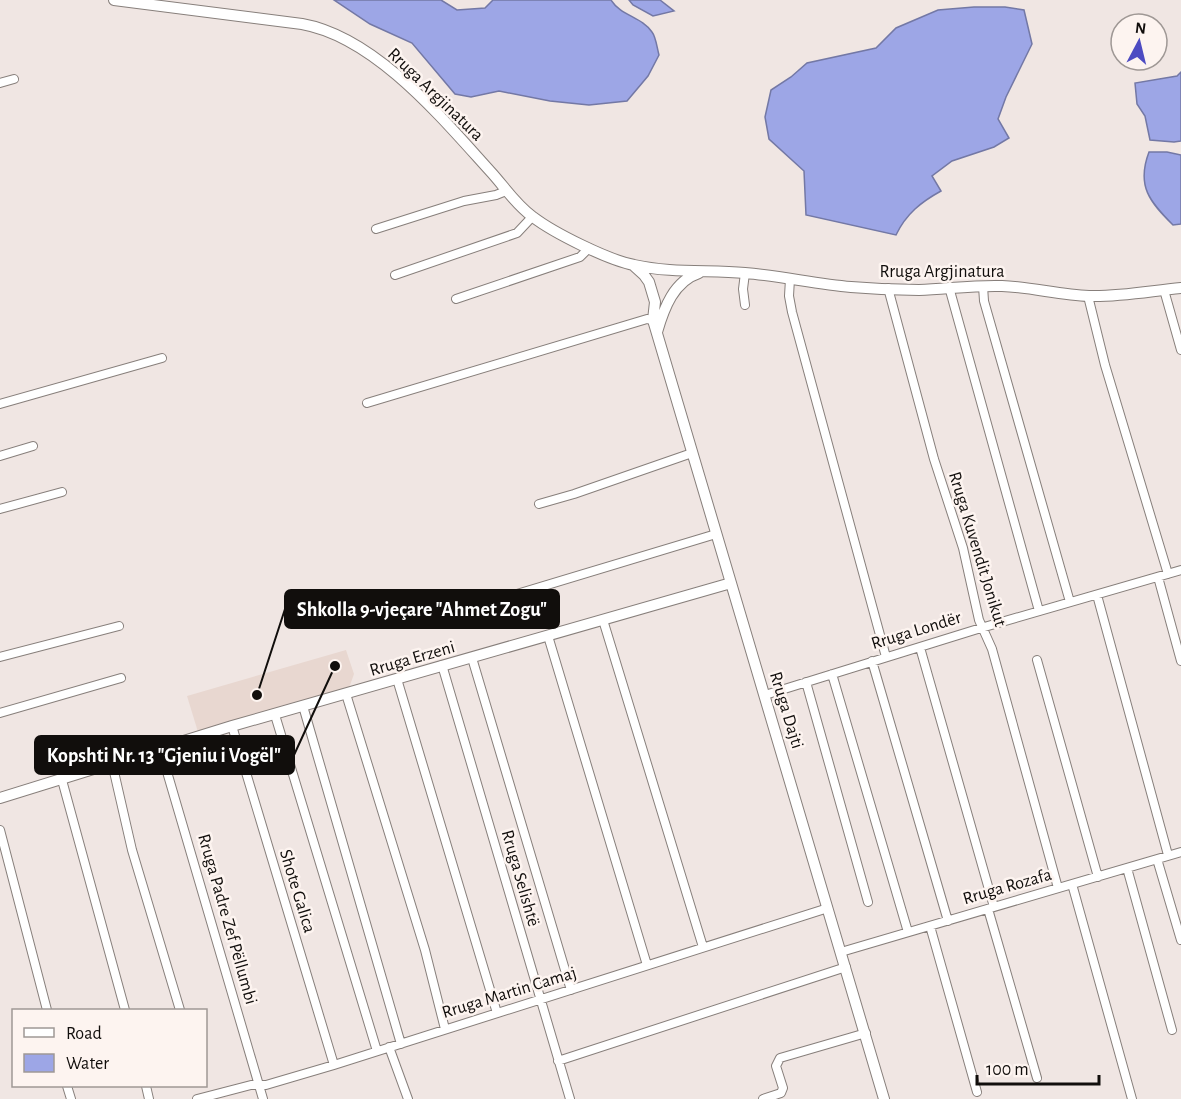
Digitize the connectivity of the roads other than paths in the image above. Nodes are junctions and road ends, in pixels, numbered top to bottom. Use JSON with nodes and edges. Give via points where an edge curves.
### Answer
{"nodes":[{"id":1,"x":114,"y":0,"type":"edge"},
{"id":2,"x":14,"y":79,"type":"dead end"},
{"id":3,"x":0,"y":83,"type":"edge"},
{"id":4,"x":506,"y":191,"type":"junction"},
{"id":5,"x":532,"y":217,"type":"junction"},
{"id":6,"x":376,"y":229,"type":"dead end"},
{"id":7,"x":589,"y":248,"type":"junction"},
{"id":8,"x":633,"y":265,"type":"junction"},
{"id":9,"x":665,"y":268,"type":"junction"},
{"id":10,"x":702,"y":272,"type":"junction"},
{"id":11,"x":745,"y":273,"type":"junction"},
{"id":12,"x":395,"y":275,"type":"dead end"},
{"id":13,"x":790,"y":279,"type":"junction"},
{"id":14,"x":983,"y":286,"type":"junction"},
{"id":15,"x":650,"y":287,"type":"junction"},
{"id":16,"x":949,"y":287,"type":"junction"},
{"id":17,"x":888,"y":288,"type":"junction"},
{"id":18,"x":1181,"y":288,"type":"edge"},
{"id":19,"x":676,"y":290,"type":"junction"},
{"id":20,"x":1164,"y":290,"type":"junction"},
{"id":21,"x":1088,"y":296,"type":"junction"},
{"id":22,"x":456,"y":299,"type":"dead end"},
{"id":23,"x":745,"y":304,"type":"dead end"},
{"id":24,"x":655,"y":326,"type":"junction"},
{"id":25,"x":1181,"y":350,"type":"edge"},
{"id":26,"x":162,"y":358,"type":"dead end"},
{"id":27,"x":0,"y":404,"type":"edge"},
{"id":28,"x":366,"y":404,"type":"dead end"},
{"id":29,"x":33,"y":446,"type":"dead end"},
{"id":30,"x":692,"y":453,"type":"junction"},
{"id":31,"x":0,"y":456,"type":"edge"},
{"id":32,"x":62,"y":492,"type":"dead end"},
{"id":33,"x":539,"y":504,"type":"dead end"},
{"id":34,"x":0,"y":509,"type":"edge"},
{"id":35,"x":716,"y":534,"type":"junction"},
{"id":36,"x":1181,"y":570,"type":"edge"},
{"id":37,"x":1163,"y":576,"type":"junction"},
{"id":38,"x":731,"y":583,"type":"junction"},
{"id":39,"x":1097,"y":595,"type":"junction"},
{"id":40,"x":1070,"y":602,"type":"junction"},
{"id":41,"x":1039,"y":611,"type":"junction"},
{"id":42,"x":441,"y":617,"type":"dead end"},
{"id":43,"x":603,"y":620,"type":"junction"},
{"id":44,"x":119,"y":626,"type":"dead end"},
{"id":45,"x":981,"y":628,"type":"junction"},
{"id":46,"x":548,"y":636,"type":"junction"},
{"id":47,"x":921,"y":651,"type":"dead end"},
{"id":48,"x":0,"y":657,"type":"edge"},
{"id":49,"x":886,"y":657,"type":"junction"},
{"id":50,"x":472,"y":658,"type":"junction"},
{"id":51,"x":1037,"y":660,"type":"dead end"},
{"id":52,"x":872,"y":661,"type":"junction"},
{"id":53,"x":1181,"y":661,"type":"edge"},
{"id":54,"x":442,"y":665,"type":"junction"},
{"id":55,"x":832,"y":674,"type":"junction"},
{"id":56,"x":121,"y":678,"type":"dead end"},
{"id":57,"x":397,"y":680,"type":"junction"},
{"id":58,"x":806,"y":682,"type":"junction"},
{"id":59,"x":346,"y":694,"type":"junction"},
{"id":60,"x":765,"y":695,"type":"junction"},
{"id":61,"x":303,"y":706,"type":"junction"},
{"id":62,"x":0,"y":714,"type":"edge"},
{"id":63,"x":275,"y":715,"type":"junction"},
{"id":64,"x":232,"y":726,"type":"junction"},
{"id":65,"x":160,"y":748,"type":"junction"},
{"id":66,"x":112,"y":763,"type":"junction"},
{"id":67,"x":62,"y":780,"type":"junction"},
{"id":68,"x":0,"y":798,"type":"edge"},
{"id":69,"x":0,"y":830,"type":"edge"},
{"id":70,"x":1181,"y":852,"type":"edge"},
{"id":71,"x":1168,"y":855,"type":"junction"},
{"id":72,"x":1157,"y":859,"type":"junction"},
{"id":73,"x":1127,"y":868,"type":"junction"},
{"id":74,"x":1098,"y":877,"type":"junction"},
{"id":75,"x":1072,"y":884,"type":"junction"},
{"id":76,"x":1058,"y":888,"type":"junction"},
{"id":77,"x":868,"y":902,"type":"dead end"},
{"id":78,"x":828,"y":908,"type":"junction"},
{"id":79,"x":991,"y":908,"type":"junction"},
{"id":80,"x":948,"y":921,"type":"junction"},
{"id":81,"x":930,"y":926,"type":"junction"},
{"id":82,"x":908,"y":932,"type":"junction"},
{"id":83,"x":1181,"y":940,"type":"edge"},
{"id":84,"x":703,"y":947,"type":"junction"},
{"id":85,"x":841,"y":952,"type":"junction"},
{"id":86,"x":647,"y":965,"type":"junction"},
{"id":87,"x":846,"y":967,"type":"junction"},
{"id":88,"x":571,"y":990,"type":"junction"},
{"id":89,"x":539,"y":1000,"type":"junction"},
{"id":90,"x":46,"y":1009,"type":"edge"},
{"id":91,"x":124,"y":1009,"type":"edge"},
{"id":92,"x":179,"y":1009,"type":"edge"},
{"id":93,"x":497,"y":1013,"type":"junction"},
{"id":94,"x":445,"y":1029,"type":"junction"},
{"id":95,"x":1172,"y":1030,"type":"dead end"},
{"id":96,"x":866,"y":1033,"type":"junction"},
{"id":97,"x":401,"y":1044,"type":"junction"},
{"id":98,"x":389,"y":1047,"type":"junction"},
{"id":99,"x":377,"y":1051,"type":"junction"},
{"id":100,"x":558,"y":1061,"type":"junction"},
{"id":101,"x":334,"y":1065,"type":"junction"},
{"id":102,"x":1037,"y":1078,"type":"dead end"},
{"id":103,"x":259,"y":1085,"type":"junction"},
{"id":104,"x":203,"y":1087,"type":"edge"},
{"id":105,"x":977,"y":1092,"type":"dead end"},
{"id":106,"x":207,"y":1096,"type":"junction"},
{"id":107,"x":197,"y":1099,"type":"edge"},
{"id":108,"x":263,"y":1099,"type":"edge"},
{"id":109,"x":408,"y":1099,"type":"edge"},
{"id":110,"x":570,"y":1099,"type":"edge"},
{"id":111,"x":763,"y":1099,"type":"edge"},
{"id":112,"x":885,"y":1099,"type":"edge"},
{"id":113,"x":1132,"y":1099,"type":"edge"}],
"edges":[{"from":1,"to":4,"type":"street","name":"Rruga Argjinatura","via":[[290,22],[336,34],[385,64],[448,125]]},
{"from":2,"to":3,"type":"street"},
{"from":4,"to":5,"type":"street","name":"Rruga Argjinatura"},
{"from":4,"to":6,"type":"street"},
{"from":5,"to":7,"type":"street","name":"Rruga Argjinatura"},
{"from":5,"to":12,"type":"street","via":[[517,233]]},
{"from":7,"to":8,"type":"street","name":"Rruga Argjinatura"},
{"from":7,"to":22,"type":"street","via":[[580,257]]},
{"from":8,"to":9,"type":"street","name":"Rruga Argjinatura"},
{"from":8,"to":15,"type":"street"},
{"from":9,"to":10,"type":"street","name":"Rruga Argjinatura"},
{"from":9,"to":15,"type":"street","via":[[656,270]]},
{"from":9,"to":19,"type":"street","via":[[677,276]]},
{"from":10,"to":11,"type":"street","name":"Rruga Argjinatura"},
{"from":10,"to":19,"type":"street","via":[[691,275]]},
{"from":11,"to":13,"type":"street","name":"Rruga Argjinatura"},
{"from":11,"to":23,"type":"street"},
{"from":13,"to":17,"type":"street","name":"Rruga Argjinatura"},
{"from":13,"to":49,"type":"street","via":[[792,312]]},
{"from":14,"to":16,"type":"street","name":"Rruga Argjinatura"},
{"from":14,"to":21,"type":"street","name":"Rruga Argjinatura"},
{"from":14,"to":40,"type":"street","via":[[984,301]]},
{"from":15,"to":19,"type":"street","via":[[664,298]]},
{"from":15,"to":24,"type":"street","name":"Rruga Dajti","via":[[655,302]]},
{"from":16,"to":17,"type":"street","name":"Rruga Argjinatura"},
{"from":16,"to":41,"type":"street"},
{"from":17,"to":45,"type":"street","name":"Rruga Kuvendit Jonikut","via":[[934,459],[963,548]]},
{"from":18,"to":20,"type":"street","name":"Rruga Argjinatura"},
{"from":19,"to":24,"type":"street"},
{"from":20,"to":21,"type":"street","name":"Rruga Argjinatura"},
{"from":20,"to":25,"type":"street"},
{"from":21,"to":37,"type":"street"},
{"from":24,"to":28,"type":"street","via":[[647,319]]},
{"from":24,"to":30,"type":"street","name":"Rruga Dajti"},
{"from":26,"to":27,"type":"street"},
{"from":29,"to":31,"type":"street"},
{"from":30,"to":33,"type":"street"},
{"from":30,"to":35,"type":"street","name":"Rruga Dajti"},
{"from":32,"to":34,"type":"street"},
{"from":35,"to":38,"type":"street","name":"Rruga Dajti"},
{"from":35,"to":42,"type":"street"},
{"from":36,"to":37,"type":"street","name":"Rruga Londër"},
{"from":37,"to":39,"type":"street","name":"Rruga Londër"},
{"from":37,"to":53,"type":"street"},
{"from":38,"to":43,"type":"street","name":"Rruga Erzeni"},
{"from":38,"to":60,"type":"street","name":"Rruga Dajti"},
{"from":39,"to":40,"type":"street","name":"Rruga Londër"},
{"from":39,"to":71,"type":"street"},
{"from":40,"to":41,"type":"street","name":"Rruga Londër"},
{"from":41,"to":45,"type":"street","name":"Rruga Londër"},
{"from":43,"to":46,"type":"street","name":"Rruga Erzeni"},
{"from":43,"to":84,"type":"street"},
{"from":44,"to":48,"type":"street"},
{"from":45,"to":49,"type":"street","name":"Rruga Londër"},
{"from":45,"to":76,"type":"street","name":"Rruga Kuvendit Jonikut","via":[[992,650]]},
{"from":46,"to":50,"type":"street","name":"Rruga Erzeni"},
{"from":46,"to":86,"type":"street"},
{"from":47,"to":79,"type":"street"},
{"from":49,"to":52,"type":"street","name":"Rruga Londër"},
{"from":50,"to":54,"type":"street","name":"Rruga Erzeni"},
{"from":50,"to":88,"type":"street"},
{"from":51,"to":74,"type":"street"},
{"from":52,"to":55,"type":"street","name":"Rruga Londër"},
{"from":52,"to":80,"type":"street"},
{"from":54,"to":57,"type":"street","name":"Rruga Erzeni"},
{"from":54,"to":89,"type":"street","name":"Rruga Selishtë"},
{"from":55,"to":58,"type":"street","name":"Rruga Londër"},
{"from":55,"to":82,"type":"street"},
{"from":56,"to":62,"type":"street"},
{"from":57,"to":59,"type":"street","name":"Rruga Erzeni"},
{"from":57,"to":93,"type":"street"},
{"from":58,"to":60,"type":"street","name":"Rruga Londër"},
{"from":58,"to":77,"type":"street"},
{"from":59,"to":61,"type":"street","name":"Rruga Erzeni"},
{"from":59,"to":94,"type":"street","via":[[425,950]]},
{"from":60,"to":78,"type":"street","name":"Rruga Dajti"},
{"from":61,"to":63,"type":"street","name":"Rruga Erzeni"},
{"from":61,"to":97,"type":"street"},
{"from":63,"to":64,"type":"street","name":"Rruga Erzeni"},
{"from":63,"to":99,"type":"street"},
{"from":64,"to":65,"type":"street","name":"Rruga Erzeni"},
{"from":64,"to":101,"type":"street","name":"Shote Galica"},
{"from":65,"to":66,"type":"street","name":"Rruga Erzeni"},
{"from":65,"to":103,"type":"street","name":"Rruga Padre Zef Pëllumbi"},
{"from":66,"to":67,"type":"street","name":"Rruga Erzeni"},
{"from":66,"to":92,"type":"street","via":[[132,850]]},
{"from":67,"to":68,"type":"street","name":"Rruga Erzeni"},
{"from":67,"to":91,"type":"street"},
{"from":69,"to":90,"type":"street"},
{"from":70,"to":71,"type":"street","name":"Rruga Rozafa"},
{"from":71,"to":72,"type":"street","name":"Rruga Rozafa"},
{"from":72,"to":73,"type":"street","name":"Rruga Rozafa"},
{"from":72,"to":83,"type":"street"},
{"from":73,"to":74,"type":"street","name":"Rruga Rozafa"},
{"from":73,"to":95,"type":"street"},
{"from":74,"to":75,"type":"street","name":"Rruga Rozafa"},
{"from":75,"to":76,"type":"street","name":"Rruga Rozafa"},
{"from":75,"to":113,"type":"street"},
{"from":76,"to":79,"type":"street","name":"Rruga Rozafa"},
{"from":78,"to":84,"type":"street","name":"Rruga Martin Camaj"},
{"from":78,"to":85,"type":"street","name":"Rruga Dajti"},
{"from":79,"to":80,"type":"street","name":"Rruga Rozafa"},
{"from":79,"to":102,"type":"street"},
{"from":80,"to":81,"type":"street","name":"Rruga Rozafa"},
{"from":81,"to":82,"type":"street","name":"Rruga Rozafa"},
{"from":81,"to":105,"type":"street"},
{"from":82,"to":85,"type":"street","name":"Rruga Rozafa"},
{"from":84,"to":86,"type":"street","name":"Rruga Martin Camaj"},
{"from":85,"to":87,"type":"street","name":"Rruga Dajti"},
{"from":86,"to":88,"type":"street","name":"Rruga Martin Camaj"},
{"from":87,"to":96,"type":"street","name":"Rruga Dajti"},
{"from":87,"to":100,"type":"street"},
{"from":88,"to":89,"type":"street","name":"Rruga Martin Camaj"},
{"from":89,"to":93,"type":"street","name":"Rruga Martin Camaj"},
{"from":89,"to":100,"type":"street","name":"Rruga Selishtë"},
{"from":93,"to":94,"type":"street","name":"Rruga Martin Camaj"},
{"from":94,"to":97,"type":"street","name":"Rruga Martin Camaj"},
{"from":96,"to":111,"type":"street","via":[[780,1058],[776,1066],[781,1093]]},
{"from":96,"to":112,"type":"street","name":"Rruga Dajti"},
{"from":97,"to":98,"type":"street","name":"Rruga Martin Camaj"},
{"from":98,"to":99,"type":"street","name":"Rruga Martin Camaj"},
{"from":98,"to":109,"type":"street"},
{"from":99,"to":101,"type":"street","name":"Rruga Martin Camaj"},
{"from":100,"to":110,"type":"street","name":"Rruga Selishtë"},
{"from":101,"to":103,"type":"street","name":"Rruga Martin Camaj"},
{"from":103,"to":106,"type":"street","name":"Rruga Martin Camaj"},
{"from":103,"to":108,"type":"street","name":"Rruga Padre Zef Pëllumbi"},
{"from":104,"to":106,"type":"street"},
{"from":106,"to":107,"type":"street","name":"Rruga Martin Camaj"}]}
